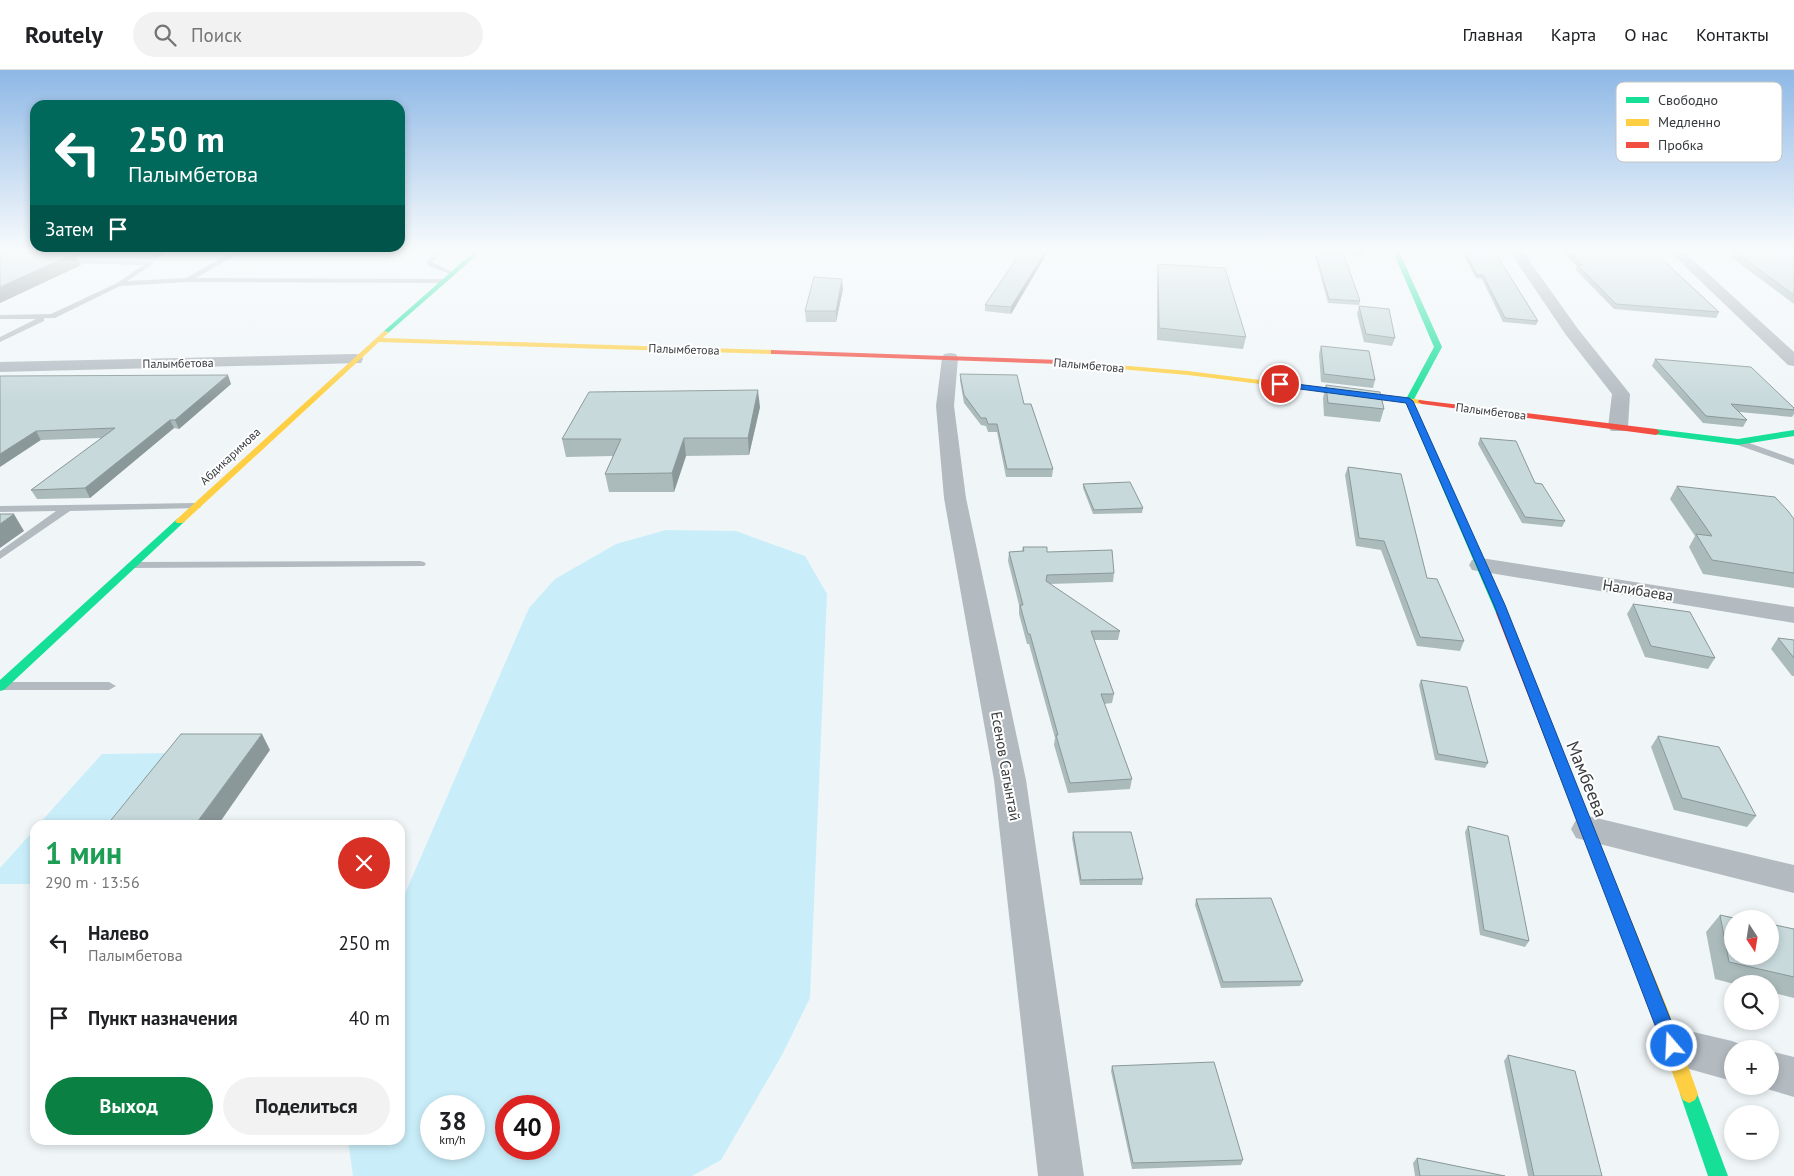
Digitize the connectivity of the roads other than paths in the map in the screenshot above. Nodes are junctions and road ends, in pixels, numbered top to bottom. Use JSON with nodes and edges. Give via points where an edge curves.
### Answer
{"nodes":[{"id":1,"x":86,"y":301,"type":"edge"},
{"id":2,"x":421,"y":301,"type":"edge"},
{"id":3,"x":1418,"y":301,"type":"edge"},
{"id":4,"x":1550,"y":301,"type":"edge"},
{"id":5,"x":1729,"y":301,"type":"edge"},
{"id":6,"x":0,"y":317,"type":"edge"},
{"id":7,"x":43,"y":318,"type":"junction"},
{"id":8,"x":0,"y":340,"type":"edge"},
{"id":9,"x":377,"y":340,"type":"junction"},
{"id":10,"x":950,"y":358,"type":"junction"},
{"id":11,"x":355,"y":359,"type":"junction"},
{"id":12,"x":1794,"y":361,"type":"edge"},
{"id":13,"x":0,"y":367,"type":"edge"},
{"id":14,"x":1409,"y":401,"type":"junction"},
{"id":15,"x":1618,"y":427,"type":"junction"},
{"id":16,"x":1794,"y":433,"type":"edge"},
{"id":17,"x":1738,"y":442,"type":"junction"},
{"id":18,"x":1794,"y":462,"type":"edge"},
{"id":19,"x":196,"y":506,"type":"junction"},
{"id":20,"x":0,"y":509,"type":"edge"},
{"id":21,"x":66,"y":509,"type":"junction"},
{"id":22,"x":0,"y":556,"type":"edge"},
{"id":23,"x":420,"y":564,"type":"dead end"},
{"id":24,"x":132,"y":565,"type":"junction"},
{"id":25,"x":1481,"y":565,"type":"junction"},
{"id":26,"x":1794,"y":615,"type":"edge"},
{"id":27,"x":109,"y":686,"type":"dead end"},
{"id":28,"x":0,"y":687,"type":"edge"},
{"id":29,"x":1588,"y":829,"type":"junction"},
{"id":30,"x":1794,"y":879,"type":"edge"},
{"id":31,"x":1672,"y":1046,"type":"junction"},
{"id":32,"x":1724,"y":1059,"type":"edge"},
{"id":33,"x":1779,"y":1073,"type":"edge"},
{"id":34,"x":1794,"y":1077,"type":"edge"},
{"id":35,"x":1061,"y":1176,"type":"edge"},
{"id":36,"x":1718,"y":1176,"type":"edge"}],
"edges":[{"from":1,"to":7,"type":"lane"},
{"from":2,"to":9,"type":"street","name":"Абдикаримова"},
{"from":3,"to":14,"type":"street","via":[[1438,347]]},
{"from":4,"to":15,"type":"street","via":[[1621,394]]},
{"from":5,"to":12,"type":"street"},
{"from":6,"to":7,"type":"lane"},
{"from":7,"to":8,"type":"lane"},
{"from":9,"to":10,"type":"street","name":"Палымбетова"},
{"from":9,"to":11,"type":"street","name":"Абдикаримова"},
{"from":10,"to":14,"type":"street","name":"Палымбетова","via":[[1034,360],[1188,373]]},
{"from":10,"to":35,"type":"street","name":"Есенов Сагынтай","via":[[945,406],[956,498],[1010,780]]},
{"from":11,"to":13,"type":"street","name":"Палымбетова"},
{"from":11,"to":19,"type":"street","name":"Абдикаримова"},
{"from":14,"to":15,"type":"street","name":"Палымбетова"},
{"from":14,"to":25,"type":"street","name":"Мамбеева"},
{"from":15,"to":17,"type":"street","name":"Палымбетова"},
{"from":16,"to":17,"type":"street"},
{"from":17,"to":18,"type":"lane","name":"Палымбетова"},
{"from":19,"to":21,"type":"lane"},
{"from":19,"to":24,"type":"street","name":"Абдикаримова"},
{"from":20,"to":21,"type":"lane"},
{"from":21,"to":22,"type":"lane"},
{"from":23,"to":24,"type":"lane"},
{"from":24,"to":28,"type":"street","name":"Абдикаримова"},
{"from":25,"to":26,"type":"street","name":"Налибаева"},
{"from":25,"to":29,"type":"street","name":"Мамбеева"},
{"from":27,"to":28,"type":"lane"},
{"from":29,"to":30,"type":"street"},
{"from":29,"to":31,"type":"street","name":"Мамбеева"},
{"from":31,"to":32,"type":"street"},
{"from":31,"to":36,"type":"street","name":"Мамбеева"},
{"from":33,"to":34,"type":"street"}]}
